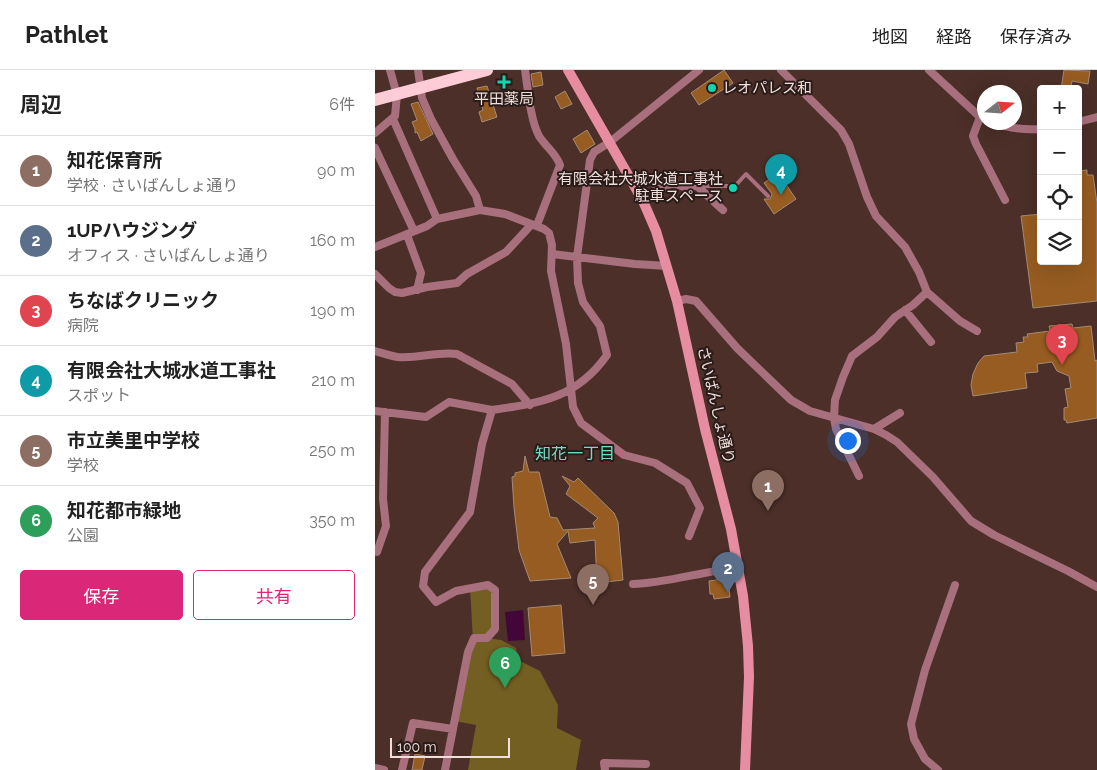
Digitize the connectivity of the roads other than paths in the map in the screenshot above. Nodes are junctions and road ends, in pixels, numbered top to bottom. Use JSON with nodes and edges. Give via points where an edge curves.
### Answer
{"nodes":[{"id":1,"x":390,"y":70,"type":"edge"},
{"id":2,"x":418,"y":70,"type":"edge"},
{"id":3,"x":484,"y":70,"type":"edge"},
{"id":4,"x":525,"y":70,"type":"edge"},
{"id":5,"x":568,"y":70,"type":"edge"},
{"id":6,"x":699,"y":70,"type":"edge"},
{"id":7,"x":781,"y":70,"type":"edge"},
{"id":8,"x":929,"y":70,"type":"edge"},
{"id":9,"x":422,"y":88,"type":"junction"},
{"id":10,"x":397,"y":95,"type":"junction"},
{"id":11,"x":375,"y":100,"type":"edge"},
{"id":12,"x":977,"y":113,"type":"edge"},
{"id":13,"x":1097,"y":117,"type":"edge"},
{"id":14,"x":393,"y":119,"type":"junction"},
{"id":15,"x":1082,"y":121,"type":"edge"},
{"id":16,"x":977,"y":128,"type":"edge"},
{"id":17,"x":1037,"y":128,"type":"edge"},
{"id":18,"x":1022,"y":129,"type":"edge"},
{"id":19,"x":375,"y":133,"type":"edge"},
{"id":20,"x":610,"y":142,"type":"junction"},
{"id":21,"x":375,"y":148,"type":"edge"},
{"id":22,"x":697,"y":186,"type":"junction"},
{"id":23,"x":768,"y":196,"type":"dead end"},
{"id":24,"x":641,"y":197,"type":"junction"},
{"id":25,"x":1005,"y":200,"type":"dead end"},
{"id":26,"x":480,"y":210,"type":"junction"},
{"id":27,"x":723,"y":210,"type":"dead end"},
{"id":28,"x":437,"y":219,"type":"junction"},
{"id":29,"x":534,"y":225,"type":"junction"},
{"id":30,"x":411,"y":233,"type":"junction"},
{"id":31,"x":375,"y":247,"type":"edge"},
{"id":32,"x":552,"y":254,"type":"junction"},
{"id":33,"x":577,"y":257,"type":"junction"},
{"id":34,"x":667,"y":266,"type":"junction"},
{"id":35,"x":375,"y":274,"type":"edge"},
{"id":36,"x":417,"y":290,"type":"junction"},
{"id":37,"x":927,"y":292,"type":"junction"},
{"id":38,"x":677,"y":301,"type":"junction"},
{"id":39,"x":905,"y":310,"type":"junction"},
{"id":40,"x":977,"y":331,"type":"dead end"},
{"id":41,"x":931,"y":342,"type":"dead end"},
{"id":42,"x":375,"y":350,"type":"edge"},
{"id":43,"x":571,"y":390,"type":"junction"},
{"id":44,"x":530,"y":405,"type":"junction"},
{"id":45,"x":492,"y":410,"type":"junction"},
{"id":46,"x":375,"y":411,"type":"edge"},
{"id":47,"x":385,"y":412,"type":"junction"},
{"id":48,"x":900,"y":414,"type":"dead end"},
{"id":49,"x":834,"y":418,"type":"junction"},
{"id":50,"x":874,"y":429,"type":"junction"},
{"id":51,"x":859,"y":476,"type":"dead end"},
{"id":52,"x":689,"y":536,"type":"dead end"},
{"id":53,"x":377,"y":552,"type":"dead end"},
{"id":54,"x":738,"y":568,"type":"junction"},
{"id":55,"x":633,"y":584,"type":"dead end"},
{"id":56,"x":955,"y":585,"type":"dead end"},
{"id":57,"x":1097,"y":587,"type":"edge"},
{"id":58,"x":453,"y":729,"type":"junction"},
{"id":59,"x":646,"y":764,"type":"dead end"},
{"id":60,"x":375,"y":768,"type":"edge"},
{"id":61,"x":384,"y":770,"type":"edge"},
{"id":62,"x":401,"y":770,"type":"edge"},
{"id":63,"x":445,"y":770,"type":"edge"},
{"id":64,"x":605,"y":770,"type":"edge"},
{"id":65,"x":745,"y":770,"type":"edge"},
{"id":66,"x":938,"y":770,"type":"edge"}],
"edges":[{"from":1,"to":10,"type":"street"},
{"from":2,"to":9,"type":"street"},
{"from":3,"to":9,"type":"highway"},
{"from":4,"to":29,"type":"street","via":[[539,136],[560,164]]},
{"from":5,"to":20,"type":"main road","name":"さいばんしょ通り"},
{"from":6,"to":20,"type":"street"},
{"from":7,"to":37,"type":"street","via":[[841,130],[876,216],[905,247]]},
{"from":8,"to":12,"type":"street"},
{"from":9,"to":10,"type":"highway"},
{"from":9,"to":26,"type":"street","via":[[422,98],[431,119],[476,196]]},
{"from":10,"to":11,"type":"highway"},
{"from":10,"to":14,"type":"street"},
{"from":13,"to":15,"type":"street"},
{"from":14,"to":19,"type":"street"},
{"from":14,"to":28,"type":"street"},
{"from":16,"to":25,"type":"street","via":[[973,136],[976,144]]},
{"from":17,"to":18,"type":"street"},
{"from":20,"to":24,"type":"main road","name":"さいばんしょ通り"},
{"from":20,"to":33,"type":"street","via":[[594,152],[590,160]]},
{"from":21,"to":30,"type":"street"},
{"from":22,"to":23,"type":"lane","via":[[735,186],[746,174]]},
{"from":22,"to":24,"type":"street","via":[[684,187],[673,183]]},
{"from":22,"to":27,"type":"street"},
{"from":24,"to":34,"type":"main road","name":"さいばんしょ通り"},
{"from":26,"to":28,"type":"street"},
{"from":26,"to":29,"type":"street","via":[[505,214]]},
{"from":28,"to":30,"type":"street"},
{"from":29,"to":32,"type":"street","via":[[549,234]]},
{"from":29,"to":36,"type":"street","via":[[506,252],[457,282]]},
{"from":30,"to":31,"type":"street"},
{"from":30,"to":36,"type":"street","via":[[421,273]]},
{"from":32,"to":33,"type":"street"},
{"from":32,"to":43,"type":"street","via":[[551,272],[566,344]]},
{"from":33,"to":34,"type":"street"},
{"from":33,"to":43,"type":"street","via":[[583,302],[600,326],[607,355]]},
{"from":34,"to":38,"type":"main road","name":"さいばんしょ通り"},
{"from":35,"to":36,"type":"street","via":[[395,292]]},
{"from":37,"to":39,"type":"street"},
{"from":37,"to":40,"type":"street"},
{"from":38,"to":49,"type":"street","via":[[696,301],[737,348],[791,400],[810,411]]},
{"from":38,"to":54,"type":"main road","name":"さいばんしょ通り"},
{"from":39,"to":41,"type":"street"},
{"from":39,"to":49,"type":"street","via":[[852,356],[835,400]]},
{"from":42,"to":44,"type":"street","via":[[397,357],[457,354],[512,384]]},
{"from":43,"to":44,"type":"street"},
{"from":43,"to":52,"type":"street","via":[[573,407],[581,423],[624,455],[655,463],[687,483],[700,508]]},
{"from":44,"to":45,"type":"street"},
{"from":45,"to":47,"type":"street","via":[[449,402],[426,417]]},
{"from":45,"to":58,"type":"street","via":[[482,444],[470,512],[425,572],[423,586],[437,602],[456,591],[488,585],[495,590],[495,629],[487,638],[474,638],[467,652]]},
{"from":46,"to":47,"type":"street"},
{"from":47,"to":53,"type":"street","via":[[383,499],[386,526]]},
{"from":48,"to":50,"type":"street"},
{"from":49,"to":50,"type":"street"},
{"from":49,"to":51,"type":"street","via":[[836,429]]},
{"from":50,"to":57,"type":"street","via":[[897,442],[912,456],[971,522]]},
{"from":54,"to":55,"type":"street"},
{"from":54,"to":65,"type":"main road","name":"さいばんしょ通り","via":[[748,646]]},
{"from":56,"to":66,"type":"street","via":[[925,670],[911,724],[914,739],[925,759]]},
{"from":58,"to":62,"type":"street","via":[[413,723]]},
{"from":58,"to":63,"type":"street"},
{"from":59,"to":64,"type":"street","via":[[603,763]]},
{"from":60,"to":61,"type":"street"}]}
